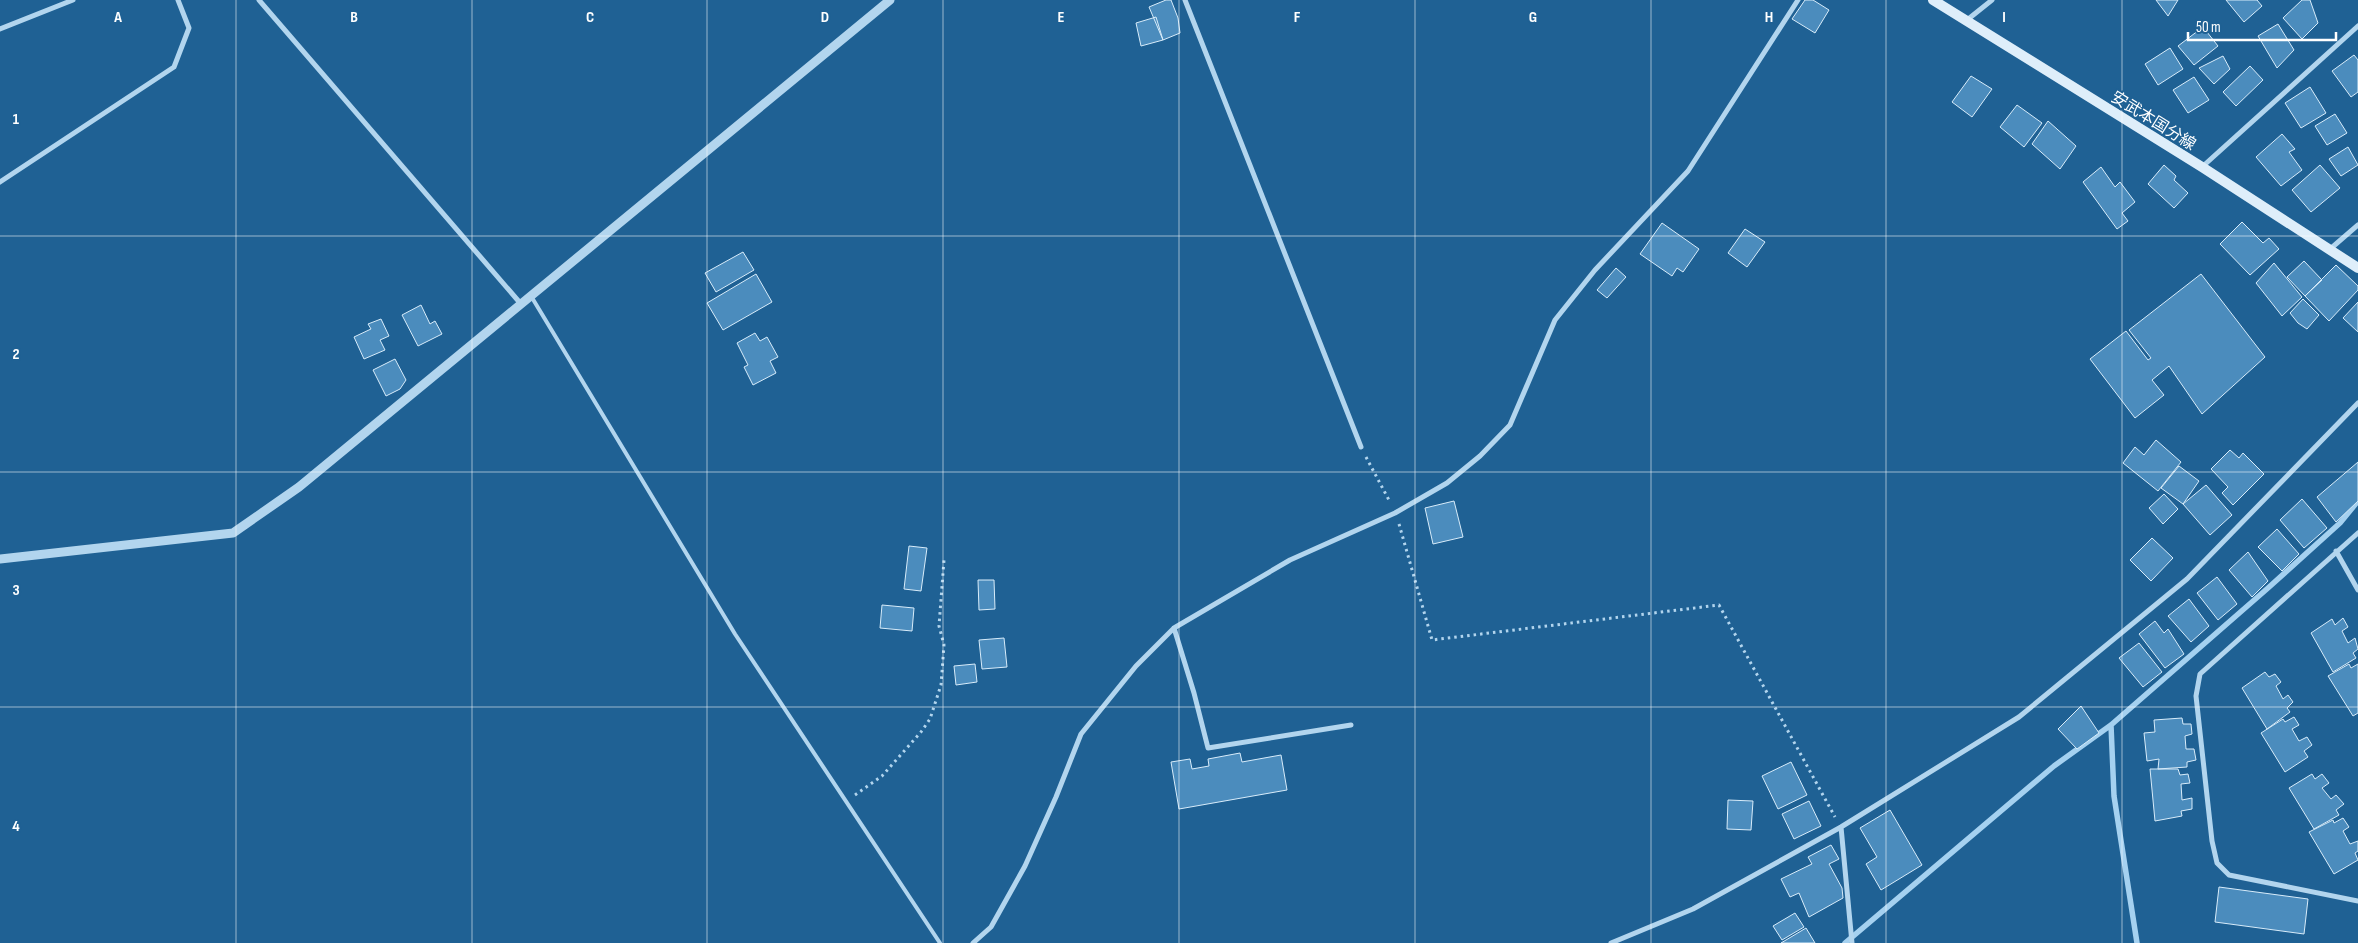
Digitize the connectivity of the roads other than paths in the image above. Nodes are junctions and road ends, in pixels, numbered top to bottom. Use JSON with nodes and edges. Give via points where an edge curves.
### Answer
{"nodes":[{"id":1,"x":73,"y":0,"type":"edge"},
{"id":2,"x":178,"y":0,"type":"edge"},
{"id":3,"x":259,"y":0,"type":"edge"},
{"id":4,"x":890,"y":0,"type":"edge"},
{"id":5,"x":1185,"y":0,"type":"edge"},
{"id":6,"x":1798,"y":0,"type":"edge"},
{"id":7,"x":1933,"y":0,"type":"edge"},
{"id":8,"x":1992,"y":0,"type":"edge"},
{"id":9,"x":1967,"y":20,"type":"junction"},
{"id":10,"x":2358,"y":26,"type":"edge"},
{"id":11,"x":0,"y":29,"type":"edge"},
{"id":12,"x":2202,"y":167,"type":"junction"},
{"id":13,"x":0,"y":182,"type":"edge"},
{"id":14,"x":2358,"y":225,"type":"edge"},
{"id":15,"x":2329,"y":250,"type":"junction"},
{"id":16,"x":2358,"y":268,"type":"edge"},
{"id":17,"x":531,"y":296,"type":"junction"},
{"id":18,"x":522,"y":304,"type":"junction"},
{"id":19,"x":2358,"y":403,"type":"edge"},
{"id":20,"x":1361,"y":447,"type":"road end"},
{"id":21,"x":2358,"y":534,"type":"edge"},
{"id":22,"x":2336,"y":551,"type":"junction"},
{"id":23,"x":0,"y":559,"type":"edge"},
{"id":24,"x":2358,"y":590,"type":"edge"},
{"id":25,"x":1174,"y":628,"type":"junction"},
{"id":26,"x":1351,"y":725,"type":"dead end"},
{"id":27,"x":1841,"y":827,"type":"junction"},
{"id":28,"x":2358,"y":901,"type":"edge"},
{"id":29,"x":940,"y":943,"type":"edge"},
{"id":30,"x":973,"y":943,"type":"edge"},
{"id":31,"x":1611,"y":943,"type":"edge"},
{"id":32,"x":1852,"y":943,"type":"edge"}],
"edges":[{"from":1,"to":11,"type":"street"},
{"from":2,"to":13,"type":"street","via":[[189,28],[174,67]]},
{"from":3,"to":18,"type":"street"},
{"from":4,"to":17,"type":"street"},
{"from":5,"to":20,"type":"street"},
{"from":6,"to":25,"type":"street","via":[[1688,171],[1595,270],[1555,320],[1510,425],[1480,456],[1448,483],[1395,513],[1290,560]]},
{"from":7,"to":9,"type":"main road","name":"安武本国分線"},
{"from":8,"to":9,"type":"street"},
{"from":9,"to":12,"type":"main road","name":"安武本国分線"},
{"from":10,"to":12,"type":"street"},
{"from":12,"to":15,"type":"main road","name":"安武本国分線"},
{"from":14,"to":15,"type":"street"},
{"from":15,"to":16,"type":"main road","name":"安武本国分線"},
{"from":17,"to":18,"type":"street"},
{"from":17,"to":29,"type":"lane","via":[[735,634]]},
{"from":18,"to":23,"type":"street","via":[[299,487],[233,533]]},
{"from":19,"to":27,"type":"street","via":[[2179,585],[2019,716]]},
{"from":21,"to":22,"type":"street"},
{"from":22,"to":24,"type":"street"},
{"from":22,"to":28,"type":"street","via":[[2200,674],[2196,696],[2212,841],[2218,863],[2229,874]]},
{"from":25,"to":26,"type":"street","via":[[1208,748]]},
{"from":25,"to":30,"type":"street","via":[[1136,666],[1081,734],[1025,866],[992,927]]},
{"from":27,"to":31,"type":"street","via":[[1693,909]]},
{"from":27,"to":32,"type":"street"}]}
